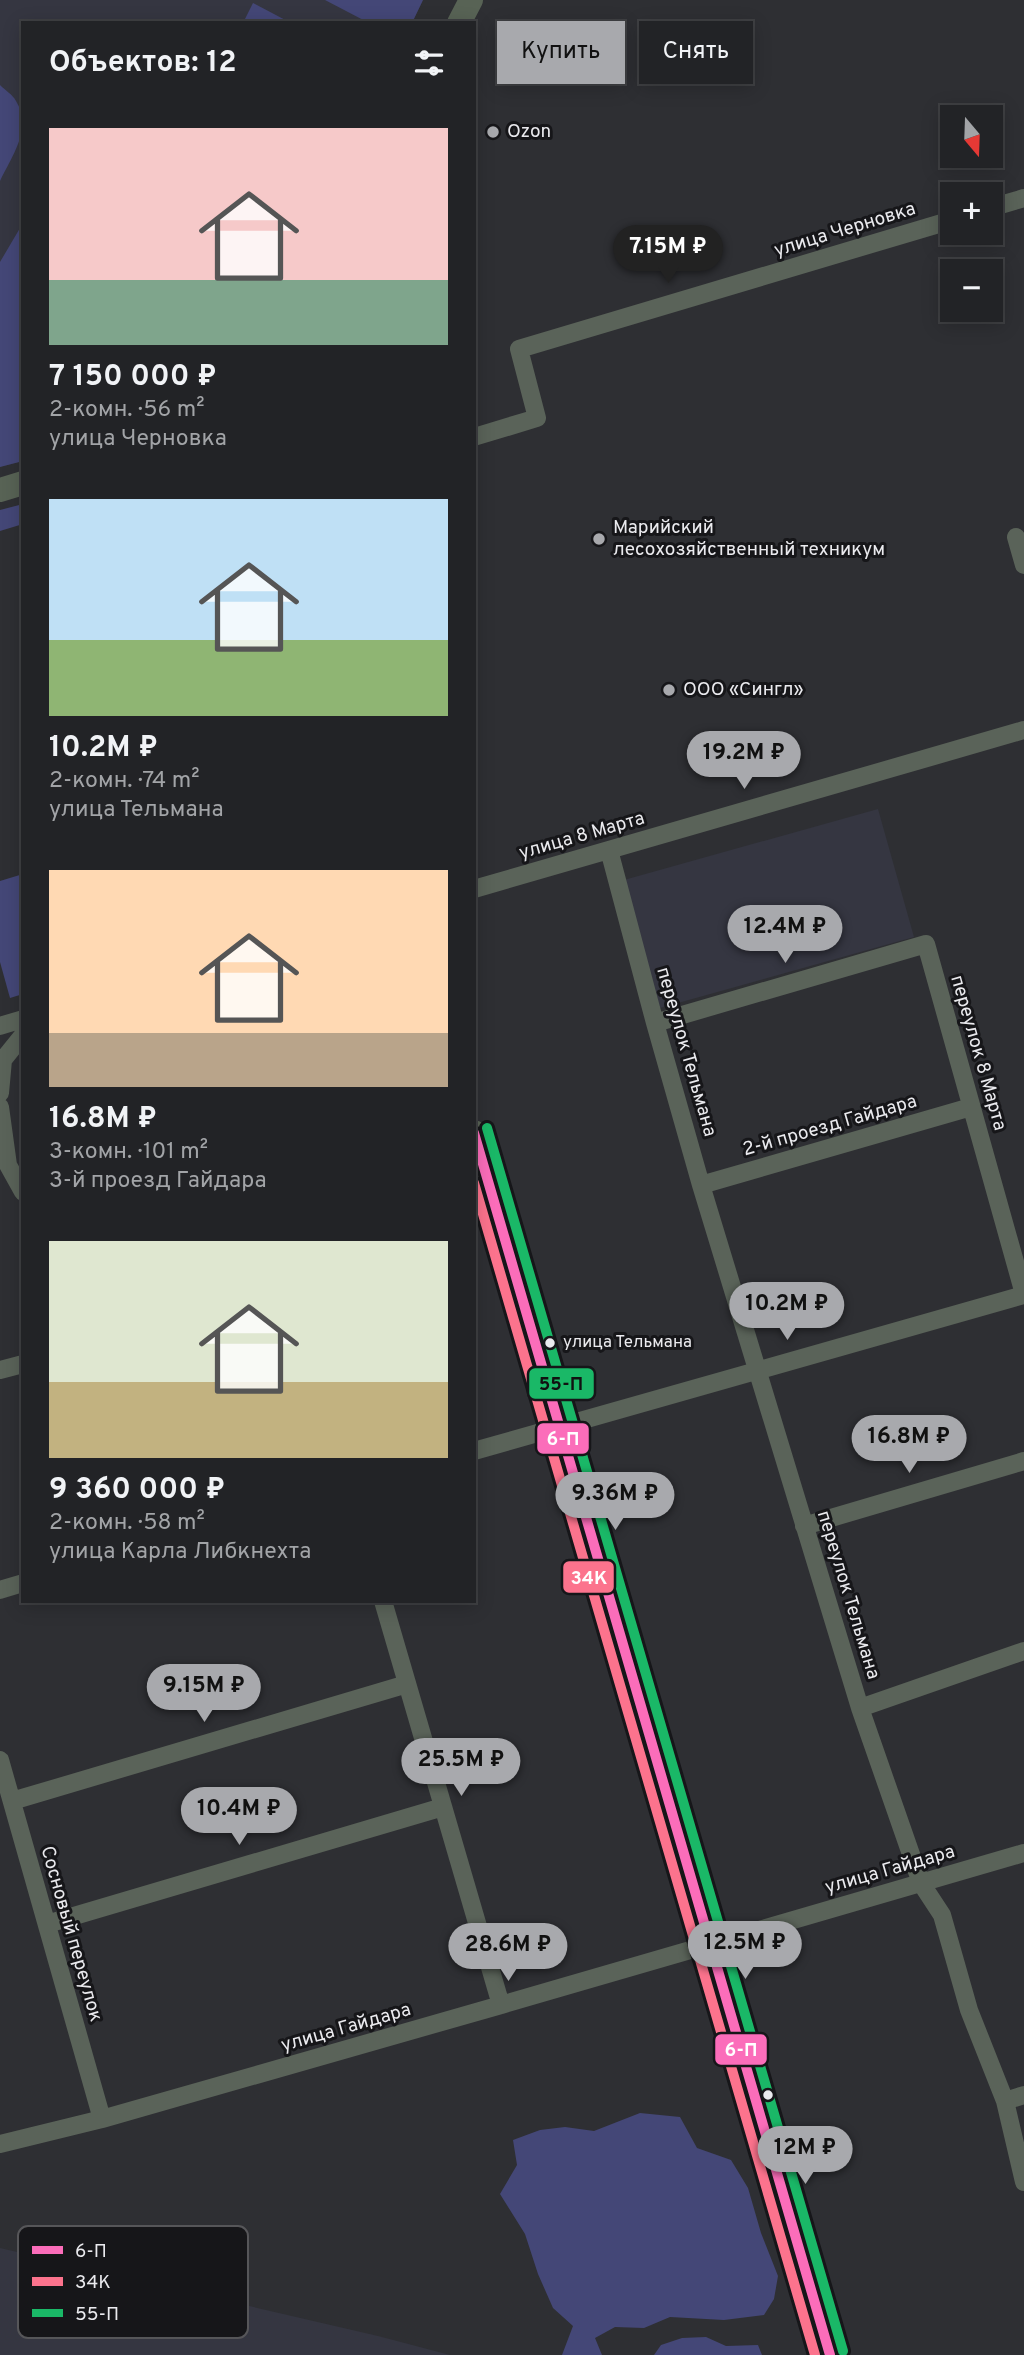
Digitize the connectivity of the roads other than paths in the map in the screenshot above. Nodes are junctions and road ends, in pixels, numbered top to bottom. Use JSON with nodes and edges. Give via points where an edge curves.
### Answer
{"nodes":[{"id":1,"x":471,"y":0,"type":"edge"},
{"id":2,"x":460,"y":21,"type":"edge"},
{"id":3,"x":1024,"y":198,"type":"edge"},
{"id":4,"x":1003,"y":204,"type":"edge"},
{"id":5,"x":940,"y":224,"type":"edge"},
{"id":6,"x":476,"y":436,"type":"edge"},
{"id":7,"x":21,"y":484,"type":"edge"},
{"id":8,"x":0,"y":490,"type":"edge"},
{"id":9,"x":1016,"y":537,"type":"dead end"},
{"id":10,"x":1024,"y":565,"type":"edge"},
{"id":11,"x":1024,"y":730,"type":"edge"},
{"id":12,"x":609,"y":850,"type":"junction"},
{"id":13,"x":476,"y":888,"type":"edge"},
{"id":14,"x":21,"y":1020,"type":"edge"},
{"id":15,"x":655,"y":1023,"type":"junction"},
{"id":16,"x":0,"y":1026,"type":"edge"},
{"id":17,"x":21,"y":1038,"type":"edge"},
{"id":18,"x":0,"y":1093,"type":"edge"},
{"id":19,"x":0,"y":1107,"type":"edge"},
{"id":20,"x":971,"y":1107,"type":"junction"},
{"id":21,"x":476,"y":1139,"type":"edge"},
{"id":22,"x":701,"y":1185,"type":"junction"},
{"id":23,"x":21,"y":1188,"type":"edge"},
{"id":24,"x":1024,"y":1295,"type":"edge"},
{"id":25,"x":21,"y":1365,"type":"edge"},
{"id":26,"x":0,"y":1370,"type":"edge"},
{"id":27,"x":757,"y":1370,"type":"junction"},
{"id":28,"x":560,"y":1425,"type":"junction"},
{"id":29,"x":476,"y":1450,"type":"edge"},
{"id":30,"x":1024,"y":1461,"type":"edge"},
{"id":31,"x":804,"y":1526,"type":"junction"},
{"id":32,"x":21,"y":1584,"type":"edge"},
{"id":33,"x":0,"y":1590,"type":"edge"},
{"id":34,"x":384,"y":1603,"type":"edge"},
{"id":35,"x":1024,"y":1651,"type":"edge"},
{"id":36,"x":407,"y":1684,"type":"junction"},
{"id":37,"x":860,"y":1708,"type":"junction"},
{"id":38,"x":0,"y":1760,"type":"edge"},
{"id":39,"x":12,"y":1801,"type":"junction"},
{"id":40,"x":443,"y":1807,"type":"junction"},
{"id":41,"x":1024,"y":1853,"type":"edge"},
{"id":42,"x":920,"y":1882,"type":"junction"},
{"id":43,"x":47,"y":1924,"type":"junction"},
{"id":44,"x":711,"y":1944,"type":"junction"},
{"id":45,"x":501,"y":2005,"type":"junction"},
{"id":46,"x":1024,"y":2095,"type":"edge"},
{"id":47,"x":1006,"y":2101,"type":"junction"},
{"id":48,"x":102,"y":2119,"type":"junction"},
{"id":49,"x":0,"y":2144,"type":"edge"},
{"id":50,"x":1024,"y":2182,"type":"edge"},
{"id":51,"x":830,"y":2355,"type":"edge"}],
"edges":[{"from":1,"to":2,"type":"main road"},
{"from":3,"to":4,"type":"street"},
{"from":5,"to":6,"type":"street","name":"улица Черновка","via":[[519,349],[537,418]]},
{"from":7,"to":8,"type":"main road"},
{"from":9,"to":10,"type":"street"},
{"from":11,"to":12,"type":"street","name":"улица 8 Марта"},
{"from":12,"to":13,"type":"street","name":"улица 8 Марта"},
{"from":12,"to":15,"type":"street","name":"переулок Тельмана"},
{"from":14,"to":16,"type":"street"},
{"from":15,"to":20,"type":"street","name":"переулок 8 Марта","via":[[926,944]]},
{"from":15,"to":22,"type":"street","name":"переулок Тельмана"},
{"from":17,"to":18,"type":"street","via":[[4,1060]]},
{"from":19,"to":23,"type":"street","via":[[8,1165]]},
{"from":20,"to":22,"type":"street","name":"2-й проезд Гайдара"},
{"from":20,"to":24,"type":"street","name":"переулок 8 Марта"},
{"from":21,"to":28,"type":"main road"},
{"from":22,"to":27,"type":"street","name":"переулок Тельмана"},
{"from":24,"to":27,"type":"street"},
{"from":25,"to":26,"type":"street"},
{"from":27,"to":28,"type":"street"},
{"from":27,"to":31,"type":"street","name":"переулок Тельмана"},
{"from":28,"to":29,"type":"street"},
{"from":28,"to":44,"type":"main road"},
{"from":30,"to":31,"type":"street"},
{"from":31,"to":37,"type":"street","name":"переулок Тельмана"},
{"from":32,"to":33,"type":"street"},
{"from":34,"to":36,"type":"street"},
{"from":35,"to":37,"type":"street"},
{"from":36,"to":39,"type":"street"},
{"from":36,"to":40,"type":"street"},
{"from":37,"to":42,"type":"street","name":"переулок Тельмана"},
{"from":38,"to":39,"type":"street","name":"Сосновый переулок"},
{"from":39,"to":43,"type":"street","name":"Сосновый переулок"},
{"from":40,"to":43,"type":"street"},
{"from":40,"to":45,"type":"street"},
{"from":41,"to":42,"type":"street","name":"улица Гайдара"},
{"from":42,"to":44,"type":"street","name":"улица Гайдара"},
{"from":42,"to":47,"type":"street","name":"переулок Тельмана","via":[[942,1915],[969,2010]]},
{"from":43,"to":48,"type":"street","name":"Сосновый переулок"},
{"from":44,"to":45,"type":"street","name":"улица Гайдара"},
{"from":44,"to":51,"type":"main road"},
{"from":45,"to":48,"type":"street","name":"улица Гайдара"},
{"from":46,"to":47,"type":"street"},
{"from":47,"to":50,"type":"street","name":"переулок Тельмана"},
{"from":48,"to":49,"type":"street","name":"улица Гайдара"}]}
